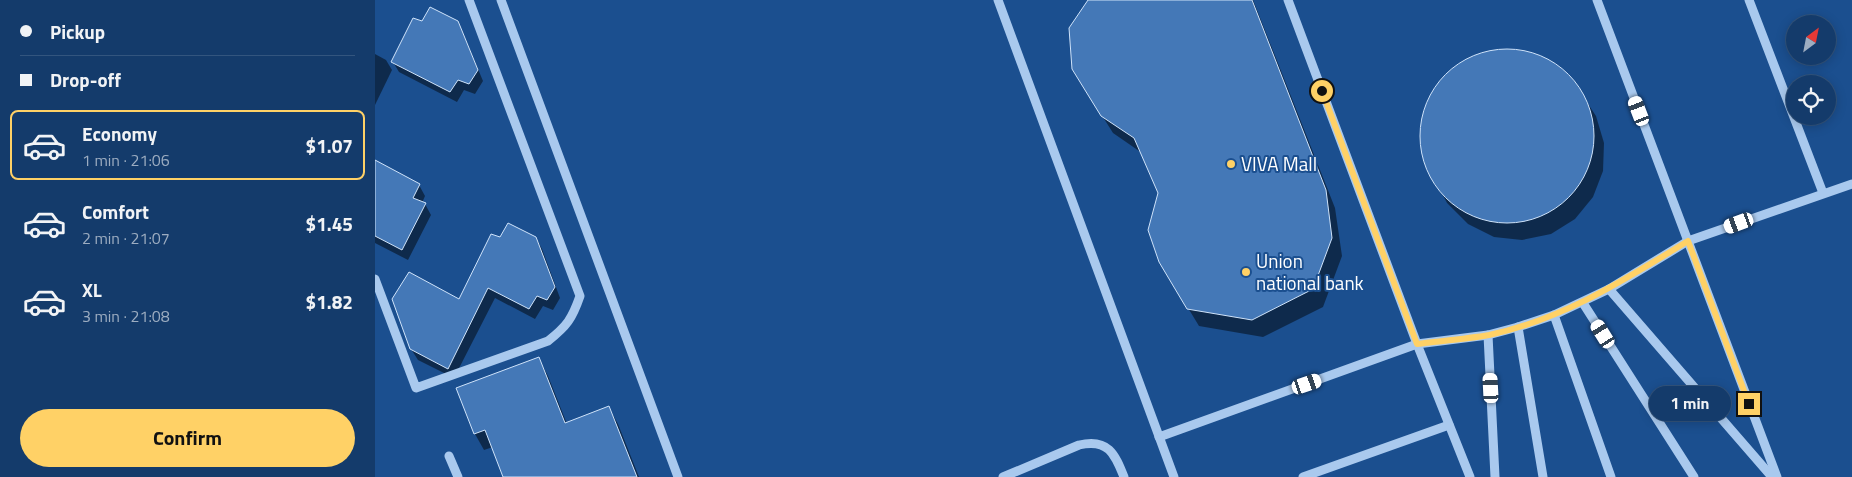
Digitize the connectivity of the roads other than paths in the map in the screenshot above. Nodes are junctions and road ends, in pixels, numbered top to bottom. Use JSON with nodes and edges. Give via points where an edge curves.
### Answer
{"nodes":[{"id":1,"x":469,"y":0,"type":"edge"},
{"id":2,"x":501,"y":0,"type":"edge"},
{"id":3,"x":998,"y":0,"type":"edge"},
{"id":4,"x":1288,"y":0,"type":"edge"},
{"id":5,"x":1597,"y":0,"type":"edge"},
{"id":6,"x":1749,"y":0,"type":"edge"},
{"id":7,"x":1852,"y":184,"type":"edge"},
{"id":8,"x":1823,"y":193,"type":"junction"},
{"id":9,"x":1688,"y":241,"type":"junction"},
{"id":10,"x":375,"y":279,"type":"edge"},
{"id":11,"x":1609,"y":290,"type":"junction"},
{"id":12,"x":1583,"y":303,"type":"junction"},
{"id":13,"x":1554,"y":315,"type":"junction"},
{"id":14,"x":1519,"y":327,"type":"junction"},
{"id":15,"x":1488,"y":335,"type":"junction"},
{"id":16,"x":1417,"y":344,"type":"junction"},
{"id":17,"x":1449,"y":425,"type":"junction"},
{"id":18,"x":1159,"y":437,"type":"junction"},
{"id":19,"x":449,"y":456,"type":"dead end"},
{"id":20,"x":458,"y":477,"type":"edge"},
{"id":21,"x":678,"y":477,"type":"edge"},
{"id":22,"x":1003,"y":477,"type":"edge"},
{"id":23,"x":1124,"y":477,"type":"edge"},
{"id":24,"x":1174,"y":477,"type":"edge"},
{"id":25,"x":1303,"y":477,"type":"edge"},
{"id":26,"x":1470,"y":477,"type":"edge"},
{"id":27,"x":1495,"y":477,"type":"edge"},
{"id":28,"x":1543,"y":477,"type":"edge"},
{"id":29,"x":1611,"y":477,"type":"edge"},
{"id":30,"x":1694,"y":477,"type":"edge"},
{"id":31,"x":1772,"y":477,"type":"edge"},
{"id":32,"x":1777,"y":477,"type":"edge"}],
"edges":[{"from":1,"to":10,"type":"street","via":[[580,296],[576,308],[565,327],[548,341],[416,388]]},
{"from":2,"to":21,"type":"street"},
{"from":3,"to":18,"type":"street"},
{"from":4,"to":16,"type":"street"},
{"from":5,"to":9,"type":"street"},
{"from":6,"to":8,"type":"street"},
{"from":7,"to":8,"type":"street"},
{"from":8,"to":9,"type":"street"},
{"from":9,"to":11,"type":"street"},
{"from":9,"to":32,"type":"street"},
{"from":11,"to":12,"type":"street"},
{"from":11,"to":31,"type":"street"},
{"from":12,"to":13,"type":"street"},
{"from":12,"to":30,"type":"street"},
{"from":13,"to":14,"type":"street"},
{"from":13,"to":29,"type":"street"},
{"from":14,"to":15,"type":"street"},
{"from":14,"to":28,"type":"street"},
{"from":15,"to":16,"type":"street"},
{"from":15,"to":27,"type":"street"},
{"from":16,"to":17,"type":"street"},
{"from":16,"to":18,"type":"street"},
{"from":17,"to":25,"type":"street"},
{"from":17,"to":26,"type":"street"},
{"from":18,"to":24,"type":"street"},
{"from":19,"to":20,"type":"street"},
{"from":22,"to":23,"type":"street","via":[[1079,444],[1097,443],[1111,452]]}]}
